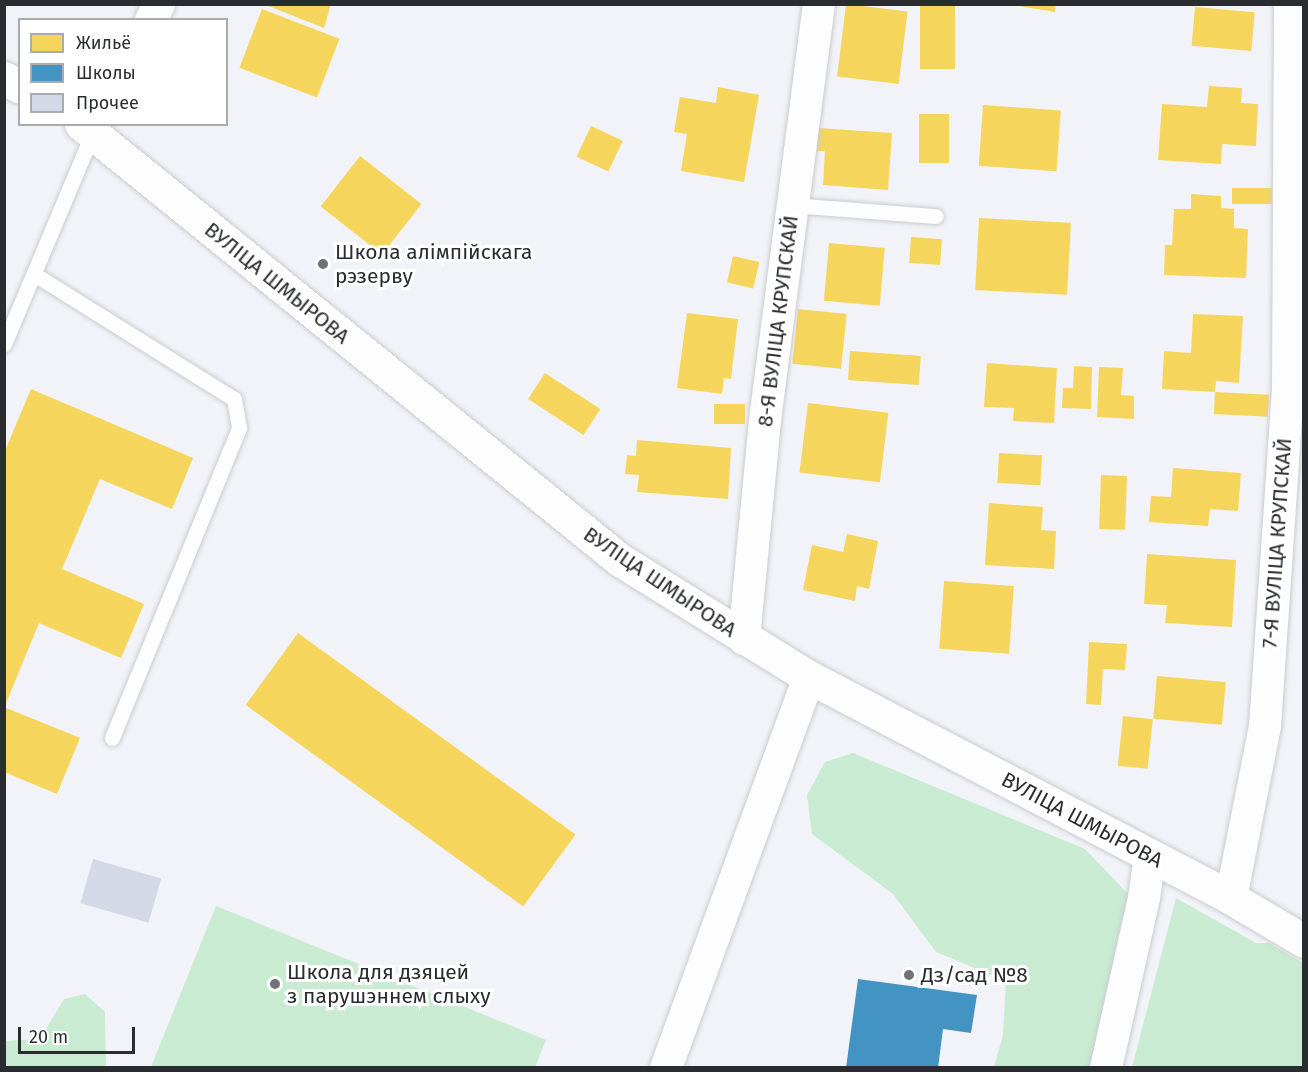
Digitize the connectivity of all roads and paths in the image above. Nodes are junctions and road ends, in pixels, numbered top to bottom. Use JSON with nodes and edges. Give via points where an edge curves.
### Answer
{"nodes":[{"id":1,"x":159,"y":4,"type":"edge"},
{"id":2,"x":819,"y":4,"type":"edge"},
{"id":3,"x":152,"y":18,"type":"edge"},
{"id":4,"x":1294,"y":21,"type":"edge"},
{"id":5,"x":4,"y":78,"type":"edge"},
{"id":6,"x":18,"y":86,"type":"edge"},
{"id":7,"x":90,"y":127,"type":"edge"},
{"id":8,"x":792,"y":205,"type":"junction"},
{"id":9,"x":936,"y":216,"type":"dead end"},
{"id":10,"x":34,"y":274,"type":"junction"},
{"id":11,"x":4,"y":344,"type":"edge"},
{"id":12,"x":744,"y":639,"type":"junction"},
{"id":13,"x":809,"y":677,"type":"junction"},
{"id":14,"x":112,"y":738,"type":"dead end"},
{"id":15,"x":1150,"y":856,"type":"junction"},
{"id":16,"x":1231,"y":898,"type":"junction"},
{"id":17,"x":1304,"y":941,"type":"edge"},
{"id":18,"x":666,"y":1068,"type":"edge"},
{"id":19,"x":1106,"y":1068,"type":"edge"}],
"edges":[{"from":1,"to":3,"type":"street"},
{"from":2,"to":8,"type":"street","name":"8-Я ВУЛІЦА КРУПСКАЙ"},
{"from":4,"to":16,"type":"street","name":"7-Я ВУЛІЦА КРУПСКАЙ","via":[[1288,386],[1264,726]]},
{"from":5,"to":6,"type":"street"},
{"from":7,"to":10,"type":"lane"},
{"from":7,"to":12,"type":"street","name":"ВУЛІЦА ШМЫРОВА","via":[[297,301],[620,560]]},
{"from":8,"to":9,"type":"lane"},
{"from":8,"to":12,"type":"street","name":"8-Я ВУЛІЦА КРУПСКАЙ"},
{"from":10,"to":11,"type":"lane"},
{"from":10,"to":14,"type":"lane","via":[[234,399],[239,428]]},
{"from":12,"to":13,"type":"street","name":"ВУЛІЦА ШМЫРОВА"},
{"from":13,"to":15,"type":"street","name":"ВУЛІЦА ШМЫРОВА"},
{"from":13,"to":18,"type":"street"},
{"from":15,"to":16,"type":"street","name":"ВУЛІЦА ШМЫРОВА"},
{"from":15,"to":19,"type":"street"},
{"from":16,"to":17,"type":"street","name":"ВУЛІЦА ШМЫРОВА"}]}
